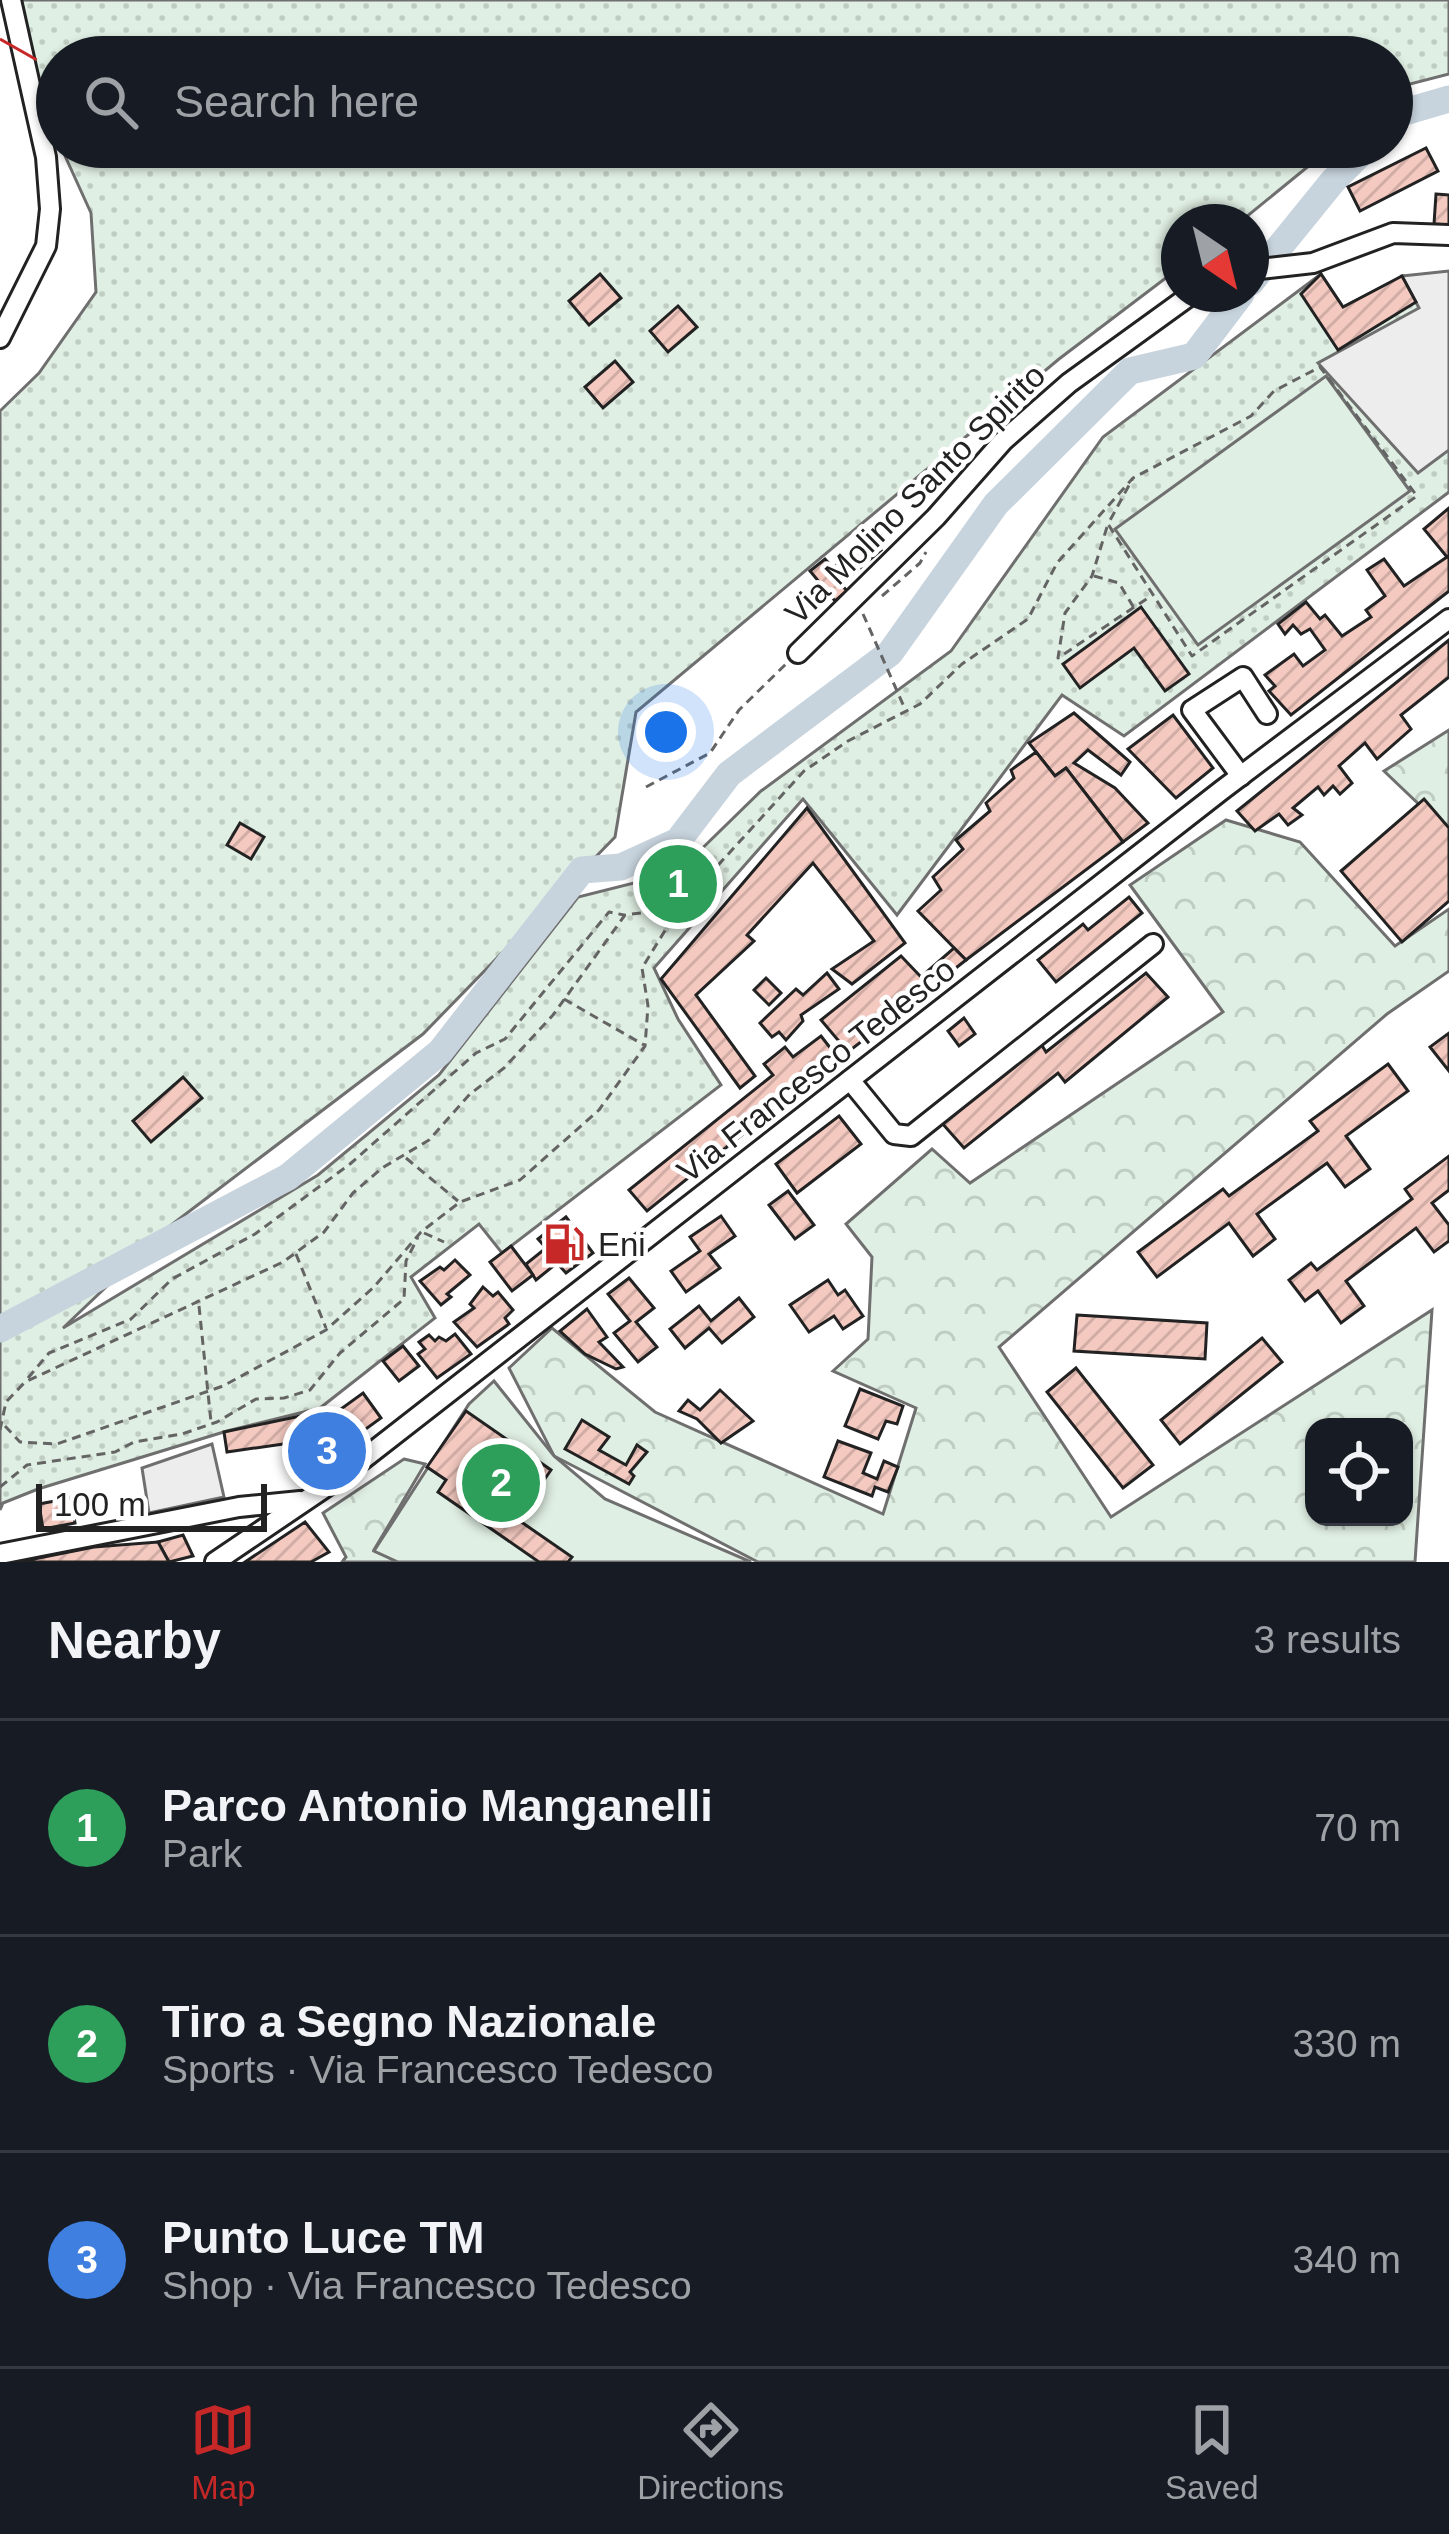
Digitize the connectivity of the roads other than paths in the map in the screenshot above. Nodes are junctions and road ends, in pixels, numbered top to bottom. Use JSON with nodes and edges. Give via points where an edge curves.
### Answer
{"nodes":[{"id":1,"x":11,"y":0,"type":"edge"},
{"id":2,"x":36,"y":112,"type":"edge"},
{"id":3,"x":47,"y":168,"type":"edge"},
{"id":4,"x":1449,"y":236,"type":"edge"},
{"id":5,"x":1269,"y":270,"type":"edge"},
{"id":6,"x":1167,"y":312,"type":"edge"},
{"id":7,"x":0,"y":338,"type":"edge"},
{"id":8,"x":1449,"y":619,"type":"edge"},
{"id":9,"x":798,"y":653,"type":"road end"},
{"id":10,"x":1267,"y":714,"type":"dead end"},
{"id":11,"x":1241,"y":776,"type":"junction"},
{"id":12,"x":1153,"y":944,"type":"dead end"},
{"id":13,"x":850,"y":1080,"type":"junction"},
{"id":14,"x":305,"y":1501,"type":"junction"},
{"id":15,"x":0,"y":1554,"type":"edge"},
{"id":16,"x":215,"y":1562,"type":"edge"}],
"edges":[{"from":1,"to":2,"type":"street"},
{"from":3,"to":7,"type":"street","via":[[46,246]]},
{"from":4,"to":5,"type":"street","via":[[1393,233]]},
{"from":6,"to":9,"type":"street","name":"Via Molino Santo Spirito","via":[[1003,441]]},
{"from":8,"to":11,"type":"street","name":"Via Francesco Tedesco"},
{"from":10,"to":11,"type":"street","via":[[1243,677],[1192,710]]},
{"from":11,"to":13,"type":"street","name":"Via Francesco Tedesco"},
{"from":12,"to":13,"type":"street","via":[[911,1136],[894,1134]]},
{"from":13,"to":14,"type":"street","name":"Via Francesco Tedesco"},
{"from":14,"to":15,"type":"street"},
{"from":14,"to":16,"type":"street","name":"Via Francesco Tedesco"}]}
